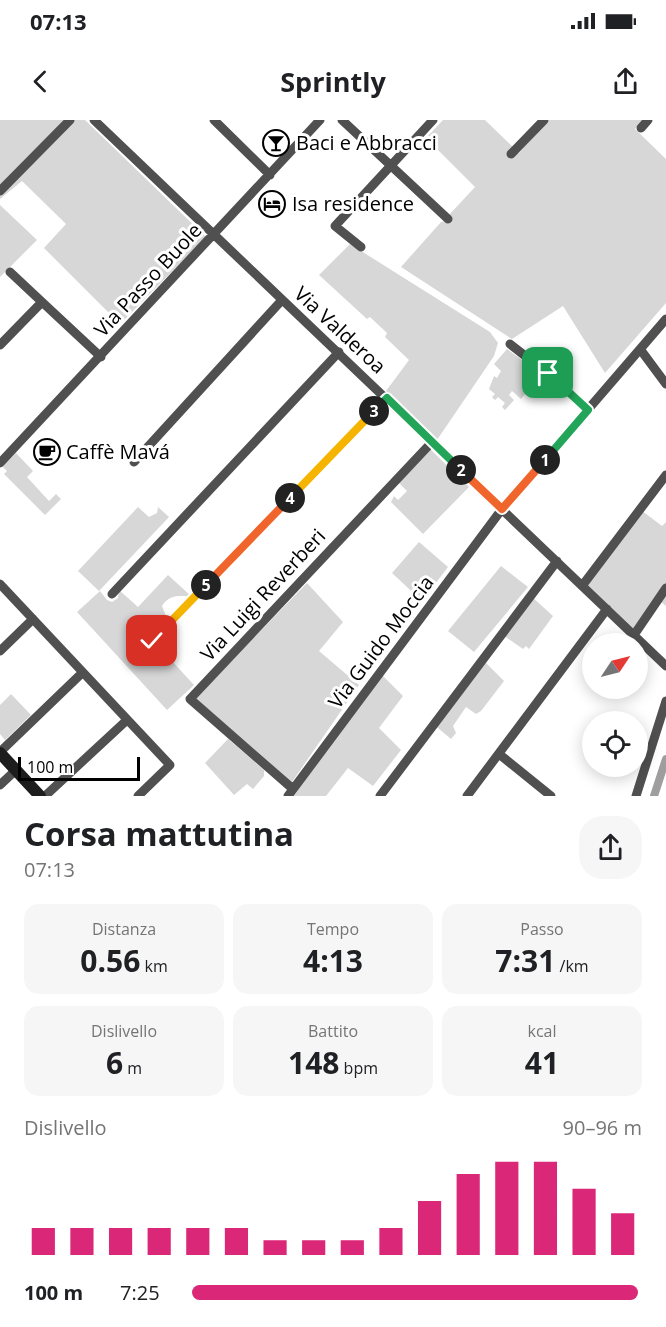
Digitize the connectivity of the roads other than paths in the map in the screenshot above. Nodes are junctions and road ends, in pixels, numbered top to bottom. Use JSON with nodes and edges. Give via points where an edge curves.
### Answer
{"nodes":[{"id":1,"x":70,"y":120,"type":"edge"},
{"id":2,"x":94,"y":120,"type":"edge"},
{"id":3,"x":214,"y":120,"type":"edge"},
{"id":4,"x":320,"y":120,"type":"edge"},
{"id":5,"x":342,"y":120,"type":"edge"},
{"id":6,"x":433,"y":120,"type":"edge"},
{"id":7,"x":544,"y":120,"type":"edge"},
{"id":8,"x":648,"y":120,"type":"edge"},
{"id":9,"x":641,"y":128,"type":"dead end"},
{"id":10,"x":511,"y":154,"type":"dead end"},
{"id":11,"x":390,"y":165,"type":"junction"},
{"id":12,"x":270,"y":175,"type":"junction"},
{"id":13,"x":0,"y":191,"type":"edge"},
{"id":14,"x":448,"y":219,"type":"dead end"},
{"id":15,"x":213,"y":235,"type":"junction"},
{"id":16,"x":361,"y":248,"type":"dead end"},
{"id":17,"x":10,"y":272,"type":"dead end"},
{"id":18,"x":282,"y":300,"type":"junction"},
{"id":19,"x":42,"y":302,"type":"junction"},
{"id":20,"x":666,"y":319,"type":"edge"},
{"id":21,"x":510,"y":344,"type":"dead end"},
{"id":22,"x":0,"y":345,"type":"edge"},
{"id":23,"x":640,"y":349,"type":"junction"},
{"id":24,"x":339,"y":352,"type":"junction"},
{"id":25,"x":101,"y":357,"type":"junction"},
{"id":26,"x":666,"y":384,"type":"edge"},
{"id":27,"x":387,"y":398,"type":"junction"},
{"id":28,"x":588,"y":410,"type":"junction"},
{"id":29,"x":432,"y":442,"type":"junction"},
{"id":30,"x":134,"y":462,"type":"dead end"},
{"id":31,"x":0,"y":463,"type":"edge"},
{"id":32,"x":666,"y":476,"type":"edge"},
{"id":33,"x":502,"y":509,"type":"junction"},
{"id":34,"x":556,"y":561,"type":"junction"},
{"id":35,"x":0,"y":584,"type":"edge"},
{"id":36,"x":582,"y":586,"type":"junction"},
{"id":37,"x":666,"y":588,"type":"edge"},
{"id":38,"x":112,"y":594,"type":"dead end"},
{"id":39,"x":607,"y":609,"type":"junction"},
{"id":40,"x":33,"y":619,"type":"junction"},
{"id":41,"x":632,"y":633,"type":"edge"},
{"id":42,"x":635,"y":633,"type":"edge"},
{"id":43,"x":152,"y":641,"type":"dead end"},
{"id":44,"x":648,"y":649,"type":"edge"},
{"id":45,"x":0,"y":651,"type":"edge"},
{"id":46,"x":666,"y":666,"type":"edge"},
{"id":47,"x":82,"y":674,"type":"junction"},
{"id":48,"x":666,"y":701,"type":"edge"},
{"id":49,"x":127,"y":720,"type":"junction"},
{"id":50,"x":0,"y":752,"type":"edge"},
{"id":51,"x":499,"y":754,"type":"junction"},
{"id":52,"x":16,"y":770,"type":"junction"},
{"id":53,"x":0,"y":785,"type":"edge"},
{"id":54,"x":291,"y":792,"type":"edge"},
{"id":55,"x":43,"y":796,"type":"edge"},
{"id":56,"x":138,"y":796,"type":"edge"},
{"id":57,"x":380,"y":796,"type":"edge"},
{"id":58,"x":467,"y":796,"type":"edge"},
{"id":59,"x":551,"y":796,"type":"edge"},
{"id":60,"x":636,"y":796,"type":"edge"}],
"edges":[{"from":1,"to":13,"type":"street"},
{"from":2,"to":15,"type":"street","name":"Via Valderoa"},
{"from":3,"to":12,"type":"street"},
{"from":4,"to":12,"type":"street","name":"Via Passo Buole"},
{"from":5,"to":11,"type":"street"},
{"from":6,"to":11,"type":"street"},
{"from":7,"to":10,"type":"street"},
{"from":8,"to":9,"type":"street"},
{"from":11,"to":14,"type":"street"},
{"from":11,"to":16,"type":"street","via":[[335,226]]},
{"from":12,"to":15,"type":"street","name":"Via Passo Buole"},
{"from":15,"to":18,"type":"street","name":"Via Valderoa"},
{"from":15,"to":25,"type":"street","name":"Via Passo Buole"},
{"from":17,"to":19,"type":"street"},
{"from":18,"to":24,"type":"street","name":"Via Valderoa"},
{"from":18,"to":30,"type":"street"},
{"from":19,"to":22,"type":"street"},
{"from":19,"to":25,"type":"street"},
{"from":20,"to":23,"type":"street","name":"Via Guido Moccia"},
{"from":21,"to":28,"type":"street"},
{"from":23,"to":26,"type":"street"},
{"from":23,"to":28,"type":"street","name":"Via Guido Moccia"},
{"from":24,"to":27,"type":"street","name":"Via Valderoa"},
{"from":24,"to":38,"type":"street"},
{"from":25,"to":31,"type":"street","name":"Via Passo Buole"},
{"from":27,"to":29,"type":"street","name":"Via Valderoa"},
{"from":27,"to":43,"type":"street"},
{"from":28,"to":33,"type":"street","name":"Via Guido Moccia"},
{"from":29,"to":33,"type":"street","name":"Via Valderoa"},
{"from":29,"to":54,"type":"street","name":"Via Luigi Reverberi","via":[[190,699]]},
{"from":32,"to":36,"type":"street"},
{"from":33,"to":34,"type":"street","name":"Via Valderoa"},
{"from":33,"to":54,"type":"street","name":"Via Guido Moccia"},
{"from":34,"to":36,"type":"street","name":"Via Valderoa"},
{"from":34,"to":57,"type":"street"},
{"from":35,"to":40,"type":"street"},
{"from":36,"to":39,"type":"street","name":"Via Valderoa"},
{"from":37,"to":42,"type":"street"},
{"from":39,"to":41,"type":"street","name":"Via Valderoa"},
{"from":39,"to":51,"type":"street"},
{"from":40,"to":45,"type":"street"},
{"from":40,"to":47,"type":"street"},
{"from":44,"to":46,"type":"street","name":"Via Valderoa"},
{"from":47,"to":49,"type":"street"},
{"from":47,"to":50,"type":"street"},
{"from":48,"to":60,"type":"street"},
{"from":49,"to":55,"type":"street"},
{"from":49,"to":56,"type":"street","via":[[170,765]]},
{"from":50,"to":52,"type":"street"},
{"from":51,"to":58,"type":"street"},
{"from":51,"to":59,"type":"street"},
{"from":52,"to":53,"type":"street"},
{"from":52,"to":55,"type":"street"}]}
